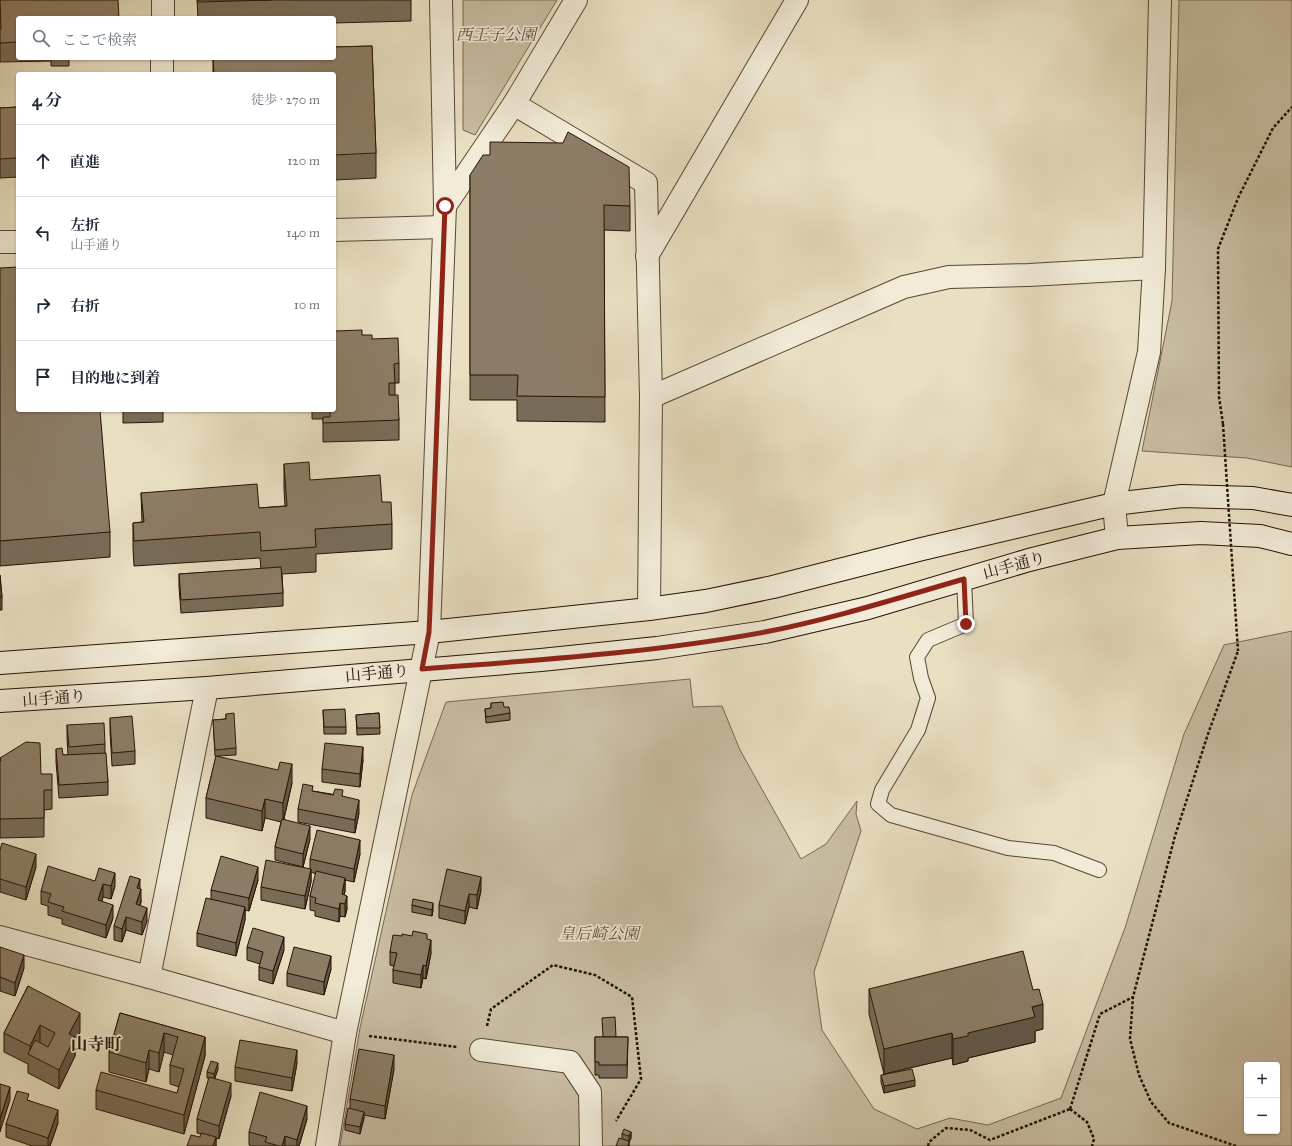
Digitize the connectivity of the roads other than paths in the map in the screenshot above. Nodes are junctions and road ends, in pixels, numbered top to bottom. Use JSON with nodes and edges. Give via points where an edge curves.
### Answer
{"nodes":[{"id":1,"x":163,"y":0,"type":"edge"},
{"id":2,"x":440,"y":0,"type":"edge"},
{"id":3,"x":576,"y":0,"type":"edge"},
{"id":4,"x":797,"y":0,"type":"edge"},
{"id":5,"x":1160,"y":0,"type":"edge"},
{"id":6,"x":163,"y":16,"type":"edge"},
{"id":7,"x":162,"y":60,"type":"edge"},
{"id":8,"x":162,"y":72,"type":"edge"},
{"id":9,"x":514,"y":104,"type":"junction"},
{"id":10,"x":444,"y":216,"type":"junction"},
{"id":11,"x":336,"y":230,"type":"edge"},
{"id":12,"x":0,"y":242,"type":"edge"},
{"id":13,"x":16,"y":242,"type":"edge"},
{"id":14,"x":647,"y":256,"type":"junction"},
{"id":15,"x":1154,"y":268,"type":"junction"},
{"id":16,"x":651,"y":397,"type":"junction"},
{"id":17,"x":1114,"y":504,"type":"junction"},
{"id":18,"x":1292,"y":505,"type":"edge"},
{"id":19,"x":1117,"y":538,"type":"junction"},
{"id":20,"x":1292,"y":544,"type":"edge"},
{"id":21,"x":964,"y":579,"type":"junction"},
{"id":22,"x":649,"y":609,"type":"junction"},
{"id":23,"x":429,"y":632,"type":"junction"},
{"id":24,"x":0,"y":662,"type":"edge"},
{"id":25,"x":422,"y":669,"type":"junction"},
{"id":26,"x":207,"y":688,"type":"junction"},
{"id":27,"x":0,"y":701,"type":"edge"},
{"id":28,"x":1098,"y":870,"type":"dead end"},
{"id":29,"x":0,"y":937,"type":"edge"},
{"id":30,"x":150,"y":977,"type":"junction"},
{"id":31,"x":345,"y":1033,"type":"junction"},
{"id":32,"x":481,"y":1050,"type":"road end"},
{"id":33,"x":327,"y":1146,"type":"edge"},
{"id":34,"x":591,"y":1146,"type":"edge"}],
"edges":[{"from":1,"to":6,"type":"street"},
{"from":2,"to":10,"type":"street"},
{"from":3,"to":9,"type":"street"},
{"from":4,"to":14,"type":"street"},
{"from":5,"to":15,"type":"street"},
{"from":7,"to":8,"type":"street"},
{"from":9,"to":10,"type":"street"},
{"from":9,"to":14,"type":"street","via":[[646,183]]},
{"from":10,"to":11,"type":"street"},
{"from":10,"to":23,"type":"street"},
{"from":12,"to":13,"type":"street"},
{"from":14,"to":16,"type":"street"},
{"from":15,"to":16,"type":"street","via":[[950,277],[904,287]]},
{"from":15,"to":17,"type":"street","via":[[1149,352]]},
{"from":16,"to":22,"type":"street"},
{"from":17,"to":18,"type":"street","via":[[1182,496],[1253,498]]},
{"from":17,"to":19,"type":"street"},
{"from":17,"to":22,"type":"street","via":[[773,587],[706,601]]},
{"from":19,"to":20,"type":"street","name":"山手通り","via":[[1201,533],[1260,536]]},
{"from":19,"to":21,"type":"street","name":"山手通り"},
{"from":21,"to":25,"type":"street","name":"山手通り","via":[[868,608],[765,632],[657,648]]},
{"from":21,"to":28,"type":"lane","via":[[966,624],[928,640],[917,657],[928,698],[918,730],[882,790],[878,804],[891,815],[1008,848],[1054,853]]},
{"from":22,"to":23,"type":"street"},
{"from":23,"to":24,"type":"street"},
{"from":23,"to":25,"type":"street"},
{"from":25,"to":26,"type":"street","name":"山手通り"},
{"from":25,"to":31,"type":"street"},
{"from":26,"to":27,"type":"street","name":"山手通り"},
{"from":26,"to":30,"type":"street"},
{"from":29,"to":30,"type":"street"},
{"from":30,"to":31,"type":"street"},
{"from":31,"to":33,"type":"street"},
{"from":32,"to":34,"type":"street","via":[[570,1062],[590,1092]]}]}
